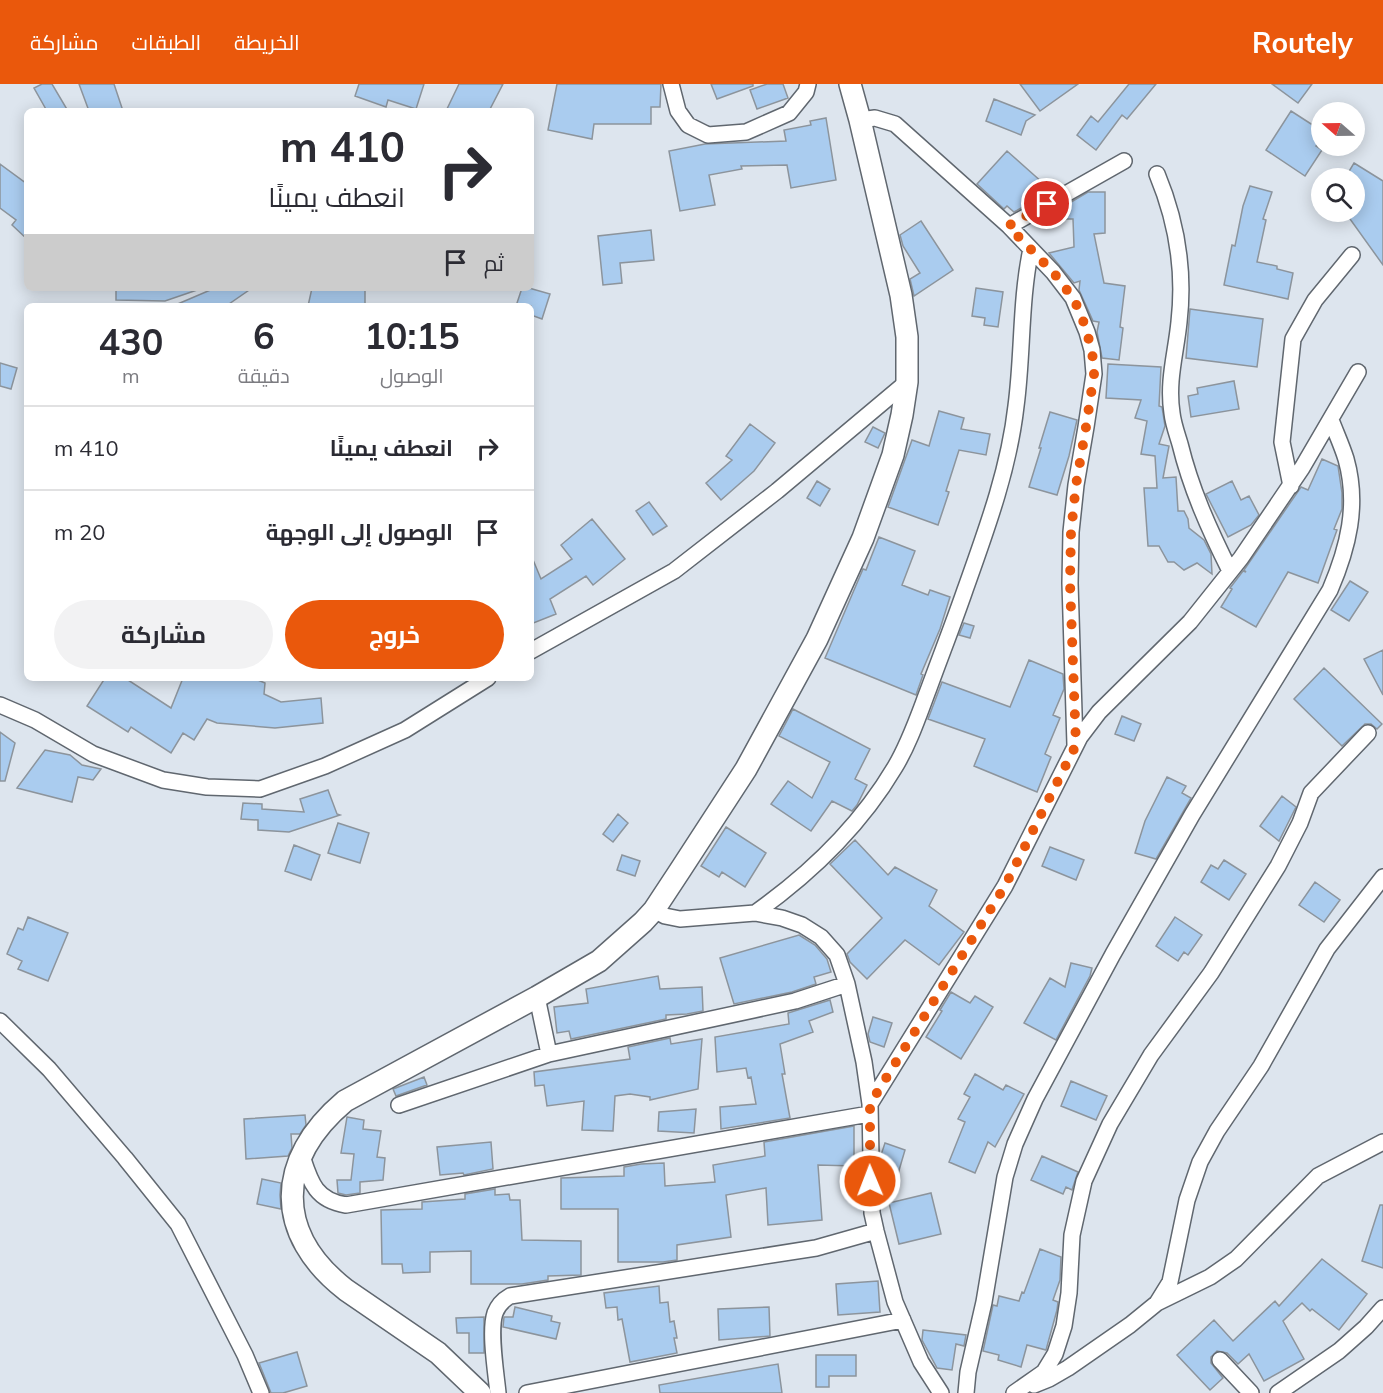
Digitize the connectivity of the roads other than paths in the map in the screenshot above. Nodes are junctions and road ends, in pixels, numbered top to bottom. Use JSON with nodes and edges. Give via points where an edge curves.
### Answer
{"nodes":[{"id":1,"x":671,"y":84,"type":"edge"},
{"id":2,"x":808,"y":84,"type":"edge"},
{"id":3,"x":850,"y":84,"type":"edge"},
{"id":4,"x":860,"y":120,"type":"junction"},
{"id":5,"x":1124,"y":161,"type":"dead end"},
{"id":6,"x":1157,"y":174,"type":"dead end"},
{"id":7,"x":1008,"y":226,"type":"junction"},
{"id":8,"x":1031,"y":249,"type":"junction"},
{"id":9,"x":1352,"y":255,"type":"dead end"},
{"id":10,"x":1358,"y":372,"type":"dead end"},
{"id":11,"x":907,"y":382,"type":"junction"},
{"id":12,"x":1331,"y":420,"type":"junction"},
{"id":13,"x":1291,"y":486,"type":"junction"},
{"id":14,"x":1230,"y":571,"type":"junction"},
{"id":15,"x":534,"y":649,"type":"edge"},
{"id":16,"x":483,"y":681,"type":"edge"},
{"id":17,"x":0,"y":705,"type":"edge"},
{"id":18,"x":1368,"y":733,"type":"dead end"},
{"id":19,"x":1076,"y":745,"type":"junction"},
{"id":20,"x":1383,"y":877,"type":"edge"},
{"id":21,"x":654,"y":910,"type":"junction"},
{"id":22,"x":755,"y":913,"type":"junction"},
{"id":23,"x":847,"y":984,"type":"junction"},
{"id":24,"x":537,"y":997,"type":"junction"},
{"id":25,"x":0,"y":1021,"type":"edge"},
{"id":26,"x":549,"y":1054,"type":"junction"},
{"id":27,"x":399,"y":1105,"type":"dead end"},
{"id":28,"x":870,"y":1109,"type":"junction"},
{"id":29,"x":1383,"y":1142,"type":"edge"},
{"id":30,"x":301,"y":1154,"type":"junction"},
{"id":31,"x":876,"y":1231,"type":"junction"},
{"id":32,"x":1157,"y":1303,"type":"junction"},
{"id":33,"x":1383,"y":1308,"type":"edge"},
{"id":34,"x":903,"y":1320,"type":"junction"},
{"id":35,"x":1220,"y":1360,"type":"dead end"},
{"id":36,"x":1016,"y":1392,"type":"edge"},
{"id":37,"x":261,"y":1393,"type":"edge"},
{"id":38,"x":480,"y":1393,"type":"edge"},
{"id":39,"x":498,"y":1393,"type":"edge"},
{"id":40,"x":527,"y":1393,"type":"edge"},
{"id":41,"x":941,"y":1393,"type":"edge"},
{"id":42,"x":966,"y":1393,"type":"edge"},
{"id":43,"x":1251,"y":1393,"type":"edge"},
{"id":44,"x":1278,"y":1393,"type":"edge"}],
"edges":[{"from":1,"to":2,"type":"street","via":[[678,111],[687,125],[708,135],[746,132],[789,113]]},
{"from":3,"to":4,"type":"street"},
{"from":4,"to":7,"type":"street","via":[[875,118],[895,124]]},
{"from":4,"to":11,"type":"street","via":[[901,295],[907,337]]},
{"from":5,"to":7,"type":"street"},
{"from":6,"to":14,"type":"street","via":[[1179,247],[1182,282],[1170,374],[1172,413],[1197,503]]},
{"from":7,"to":8,"type":"street"},
{"from":8,"to":19,"type":"street","via":[[1073,298],[1092,350],[1094,374],[1071,532]]},
{"from":8,"to":22,"type":"street","via":[[1024,282],[1016,407],[1007,452],[977,557],[918,718],[896,766],[861,816],[825,856]]},
{"from":9,"to":13,"type":"street","via":[[1315,300],[1293,339],[1282,442]]},
{"from":10,"to":12,"type":"street"},
{"from":11,"to":15,"type":"street","via":[[674,571]]},
{"from":11,"to":21,"type":"street","via":[[893,454],[863,538],[817,639],[746,769]]},
{"from":12,"to":13,"type":"street"},
{"from":12,"to":42,"type":"street","via":[[1353,492],[1350,533],[1341,563],[1330,590],[1192,815],[1035,1099],[1005,1177]]},
{"from":13,"to":14,"type":"street"},
{"from":14,"to":19,"type":"street","via":[[1190,622],[1099,712]]},
{"from":16,"to":17,"type":"street","via":[[405,730],[325,766],[260,789],[163,780],[93,754],[35,720]]},
{"from":18,"to":36,"type":"street","via":[[1311,793],[1278,866],[1211,973],[1150,1055],[1110,1124],[1084,1181],[1072,1234],[1064,1326],[1055,1354],[1044,1372]]},
{"from":19,"to":28,"type":"street","via":[[1005,886]]},
{"from":20,"to":32,"type":"street","via":[[1327,949],[1200,1162],[1170,1282]]},
{"from":21,"to":22,"type":"street","via":[[680,919]]},
{"from":21,"to":24,"type":"street","via":[[598,961]]},
{"from":22,"to":23,"type":"street","via":[[802,925],[821,937],[837,955]]},
{"from":23,"to":26,"type":"street","via":[[795,1000]]},
{"from":23,"to":28,"type":"street"},
{"from":24,"to":26,"type":"street"},
{"from":24,"to":30,"type":"street","via":[[345,1101],[319,1125]]},
{"from":25,"to":37,"type":"street","via":[[49,1069],[178,1224]]},
{"from":26,"to":27,"type":"street"},
{"from":28,"to":30,"type":"street","via":[[346,1205],[316,1191]]},
{"from":28,"to":31,"type":"street","via":[[872,1213]]},
{"from":29,"to":32,"type":"street","via":[[1318,1176],[1236,1259],[1210,1277]]},
{"from":30,"to":38,"type":"street","via":[[295,1167],[293,1200],[299,1230],[313,1259],[346,1290],[438,1353]]},
{"from":31,"to":34,"type":"street","via":[[894,1302]]},
{"from":31,"to":39,"type":"street","via":[[816,1248],[510,1296],[501,1302],[493,1324]]},
{"from":32,"to":36,"type":"street","via":[[1068,1368]]},
{"from":33,"to":44,"type":"street","via":[[1339,1352]]},
{"from":34,"to":40,"type":"street"},
{"from":34,"to":41,"type":"street","via":[[921,1362]]},
{"from":35,"to":43,"type":"street"}]}
